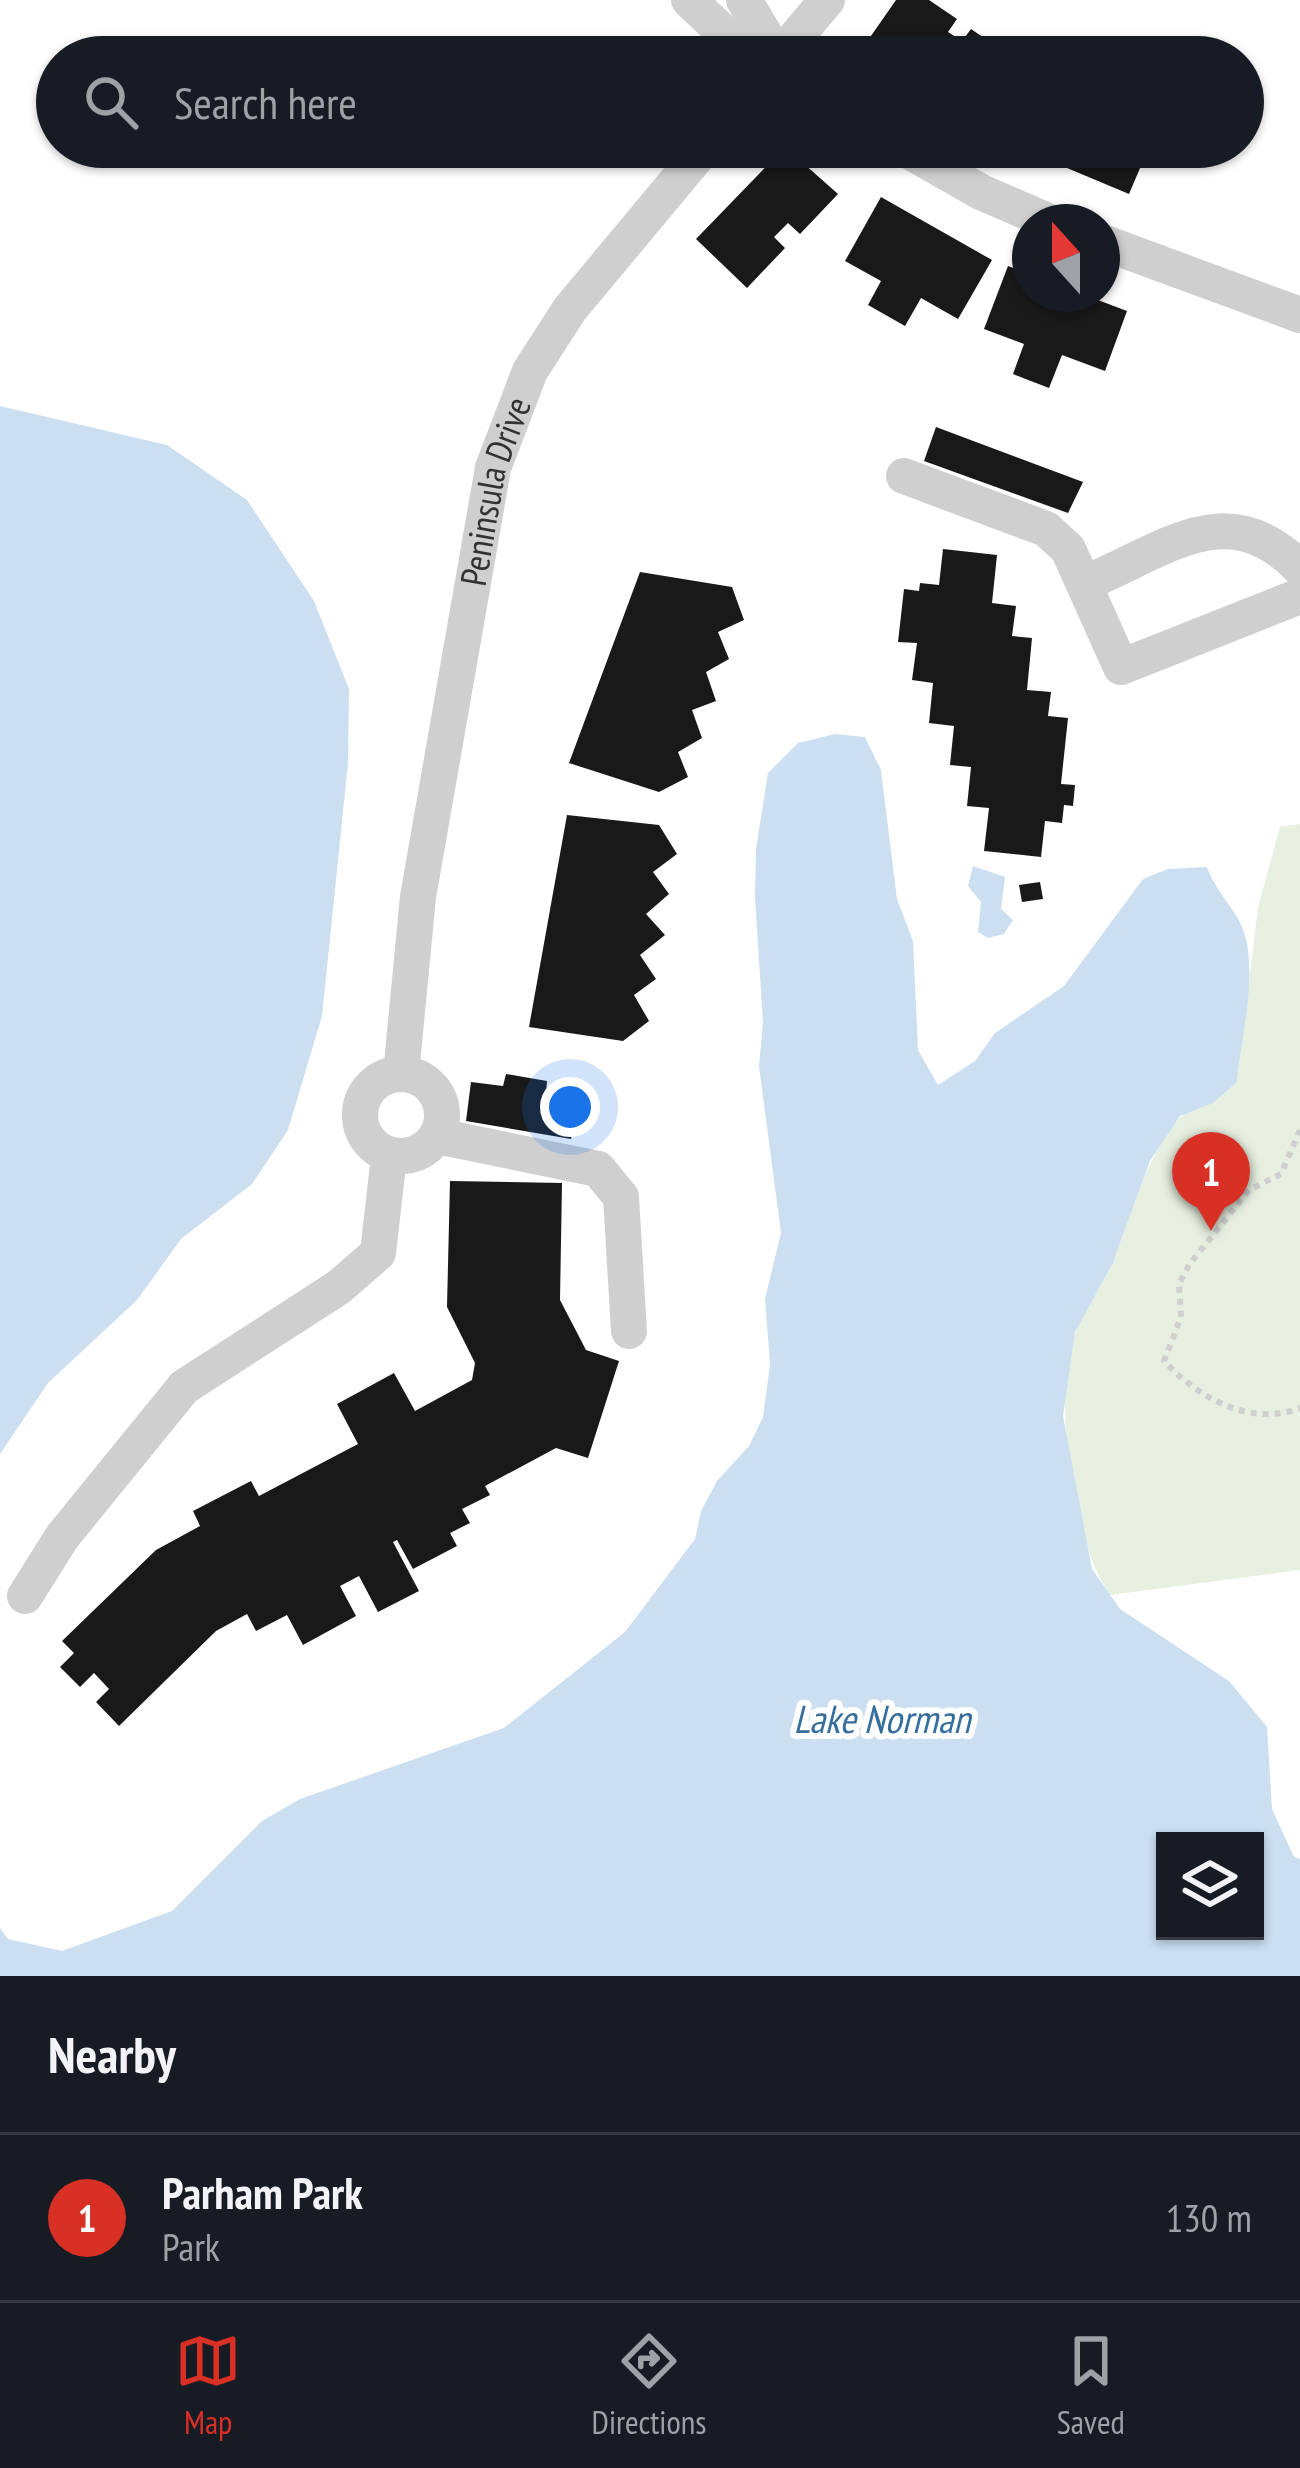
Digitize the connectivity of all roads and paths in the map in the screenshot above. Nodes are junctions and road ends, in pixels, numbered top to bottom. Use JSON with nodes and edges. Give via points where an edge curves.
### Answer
{"nodes":[{"id":1,"x":689,"y":0,"type":"edge"},
{"id":2,"x":744,"y":0,"type":"edge"},
{"id":3,"x":827,"y":0,"type":"edge"},
{"id":4,"x":731,"y":36,"type":"edge"},
{"id":5,"x":765,"y":36,"type":"edge"},
{"id":6,"x":796,"y":36,"type":"edge"},
{"id":7,"x":688,"y":168,"type":"edge"},
{"id":8,"x":939,"y":168,"type":"edge"},
{"id":9,"x":1012,"y":205,"type":"edge"},
{"id":10,"x":1120,"y":249,"type":"edge"},
{"id":11,"x":1300,"y":315,"type":"edge"},
{"id":12,"x":904,"y":476,"type":"dead end"},
{"id":13,"x":1300,"y":568,"type":"edge"},
{"id":14,"x":1085,"y":583,"type":"junction"},
{"id":15,"x":1300,"y":596,"type":"edge"},
{"id":16,"x":401,"y":1074,"type":"junction"},
{"id":17,"x":1300,"y":1130,"type":"edge"},
{"id":18,"x":437,"y":1136,"type":"junction"},
{"id":19,"x":389,"y":1156,"type":"junction"},
{"id":20,"x":628,"y":1331,"type":"dead end"},
{"id":21,"x":1300,"y":1408,"type":"edge"},
{"id":22,"x":25,"y":1596,"type":"dead end"}],
"edges":[{"from":1,"to":4,"type":"street"},
{"from":2,"to":5,"type":"street"},
{"from":3,"to":6,"type":"street"},
{"from":7,"to":16,"type":"street","name":"Peninsula Drive","via":[[570,309],[514,406],[482,514],[418,897]]},
{"from":8,"to":9,"type":"street"},
{"from":10,"to":11,"type":"street"},
{"from":12,"to":14,"type":"street","via":[[1046,530],[1068,549]]},
{"from":13,"to":14,"type":"street","via":[[1275,542],[1222,527]]},
{"from":14,"to":15,"type":"street","via":[[1121,668]]},
{"from":16,"to":18,"type":"street","via":[[434,1090],[442,1113]]},
{"from":16,"to":19,"type":"street","via":[[367,1091],[359,1116],[368,1141]]},
{"from":17,"to":21,"type":"path","via":[[1281,1174],[1249,1190],[1189,1265],[1164,1361],[1186,1384],[1252,1415]]},
{"from":18,"to":19,"type":"street","via":[[416,1154]]},
{"from":18,"to":20,"type":"street","via":[[598,1169],[621,1197]]},
{"from":19,"to":22,"type":"street","via":[[378,1253],[184,1387],[62,1537]]}]}
